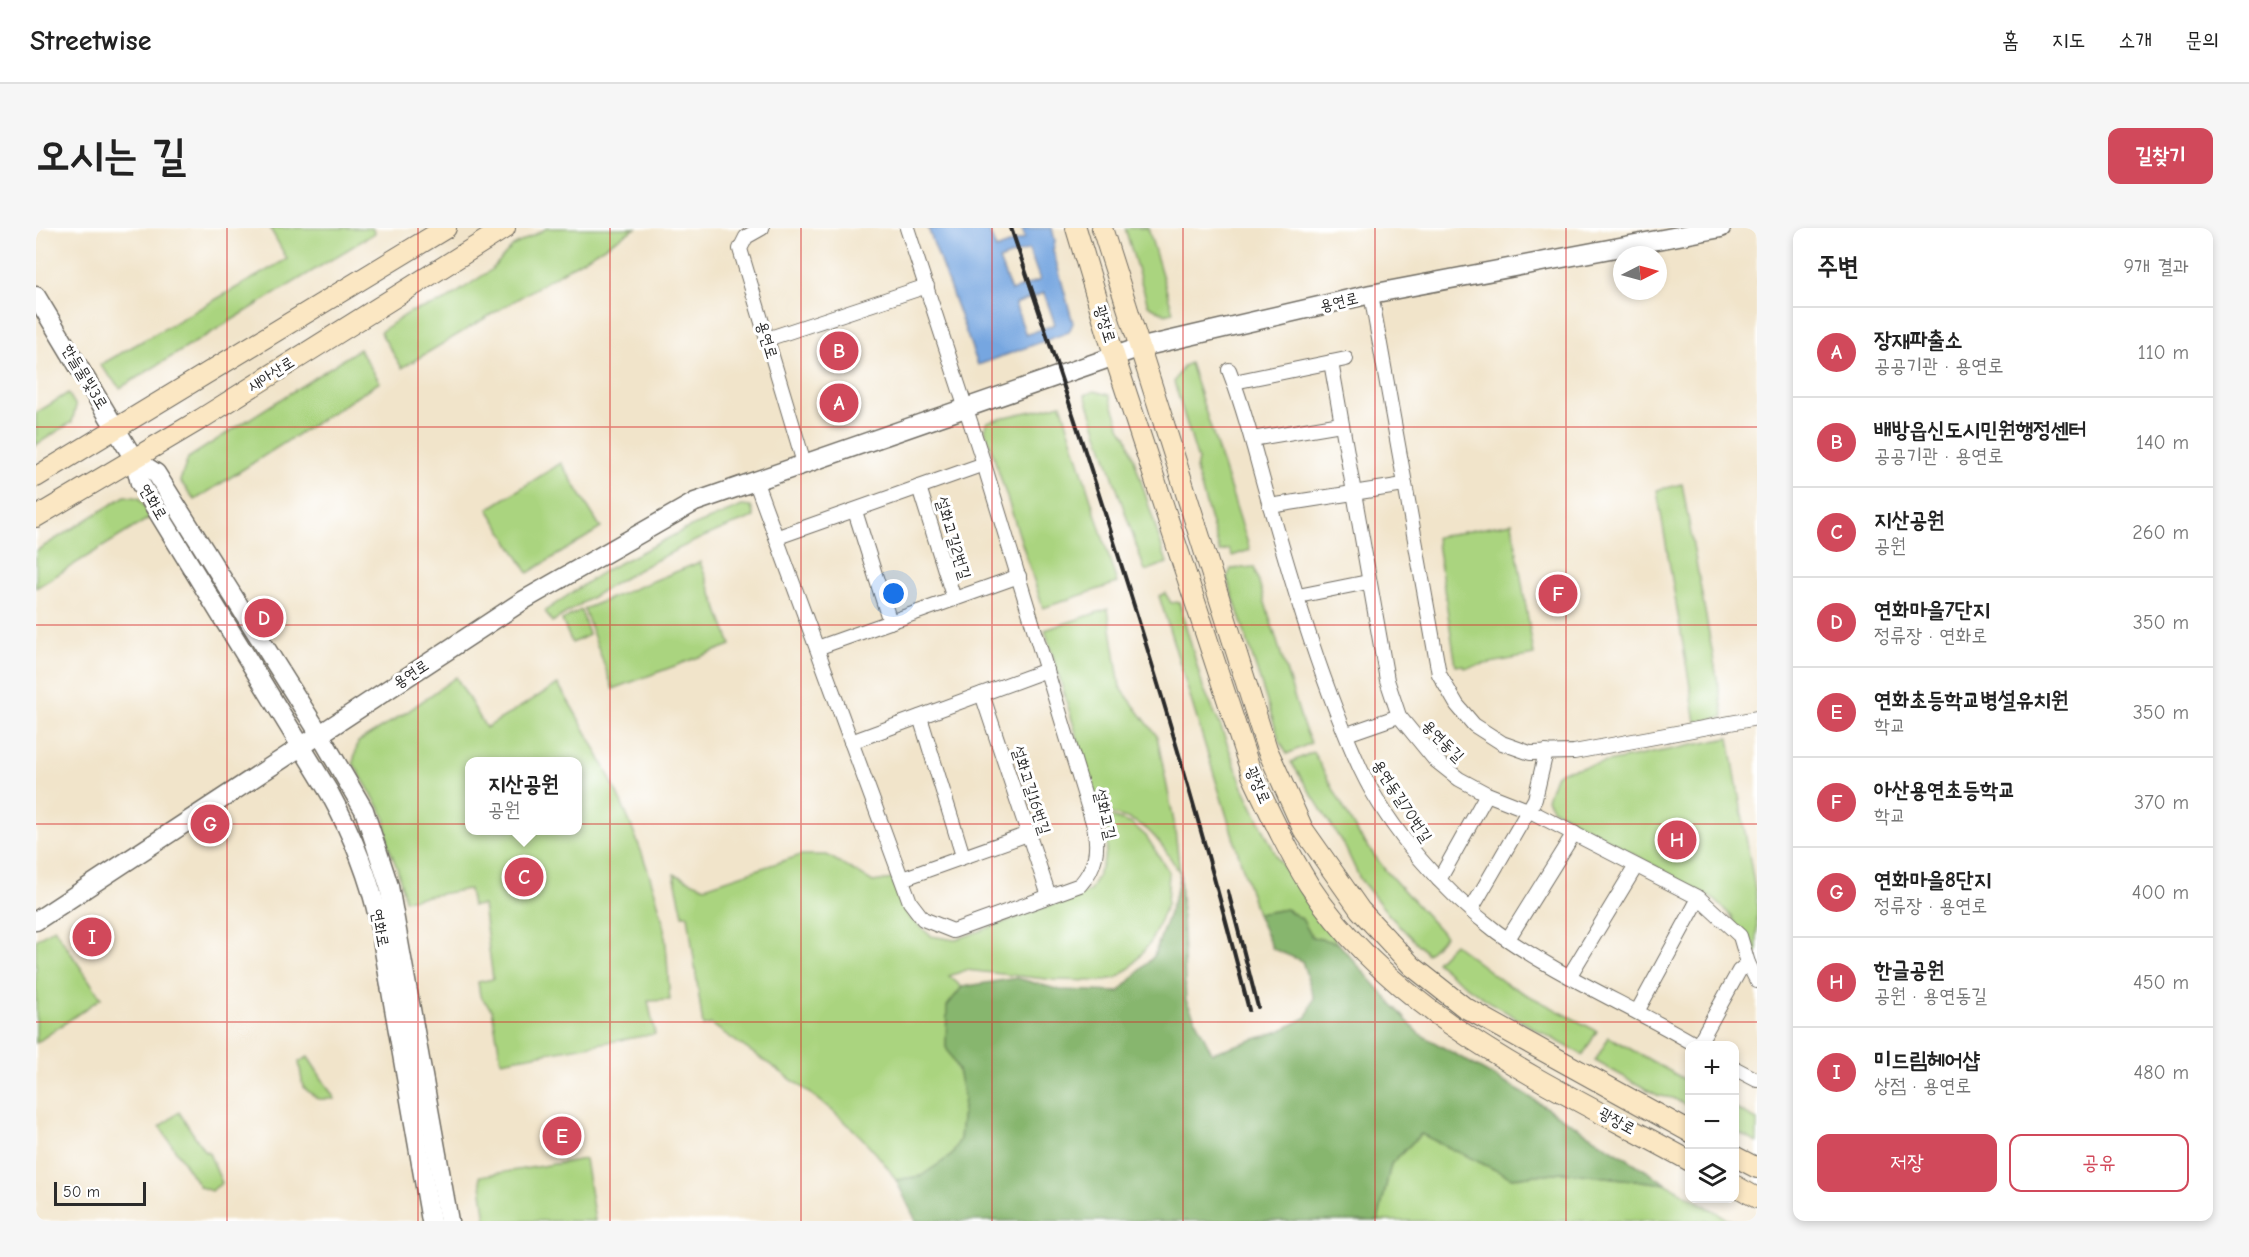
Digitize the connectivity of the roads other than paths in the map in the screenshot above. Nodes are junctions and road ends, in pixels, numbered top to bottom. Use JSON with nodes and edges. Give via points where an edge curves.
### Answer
{"nodes":[{"id":1,"x":446,"y":228,"type":"edge"},
{"id":2,"x":505,"y":228,"type":"edge"},
{"id":3,"x":762,"y":228,"type":"edge"},
{"id":4,"x":908,"y":228,"type":"edge"},
{"id":5,"x":1076,"y":228,"type":"edge"},
{"id":6,"x":1102,"y":228,"type":"edge"},
{"id":7,"x":1721,"y":228,"type":"edge"},
{"id":8,"x":927,"y":286,"type":"junction"},
{"id":9,"x":1371,"y":294,"type":"junction"},
{"id":10,"x":36,"y":296,"type":"edge"},
{"id":11,"x":767,"y":339,"type":"junction"},
{"id":12,"x":1138,"y":348,"type":"junction"},
{"id":13,"x":1114,"y":355,"type":"junction"},
{"id":14,"x":1346,"y":359,"type":"dead end"},
{"id":15,"x":1331,"y":362,"type":"junction"},
{"id":16,"x":965,"y":409,"type":"junction"},
{"id":17,"x":1341,"y":424,"type":"junction"},
{"id":18,"x":115,"y":427,"type":"junction"},
{"id":19,"x":1252,"y":439,"type":"junction"},
{"id":20,"x":134,"y":459,"type":"junction"},
{"id":21,"x":804,"y":462,"type":"junction"},
{"id":22,"x":984,"y":464,"type":"junction"},
{"id":23,"x":36,"y":477,"type":"edge"},
{"id":24,"x":755,"y":480,"type":"junction"},
{"id":25,"x":1404,"y":485,"type":"junction"},
{"id":26,"x":919,"y":487,"type":"junction"},
{"id":27,"x":1352,"y":494,"type":"junction"},
{"id":28,"x":1270,"y":506,"type":"junction"},
{"id":29,"x":855,"y":511,"type":"junction"},
{"id":30,"x":36,"y":517,"type":"edge"},
{"id":31,"x":778,"y":537,"type":"junction"},
{"id":32,"x":1019,"y":576,"type":"junction"},
{"id":33,"x":1368,"y":582,"type":"junction"},
{"id":34,"x":1298,"y":596,"type":"junction"},
{"id":35,"x":954,"y":599,"type":"junction"},
{"id":36,"x":890,"y":622,"type":"junction"},
{"id":37,"x":817,"y":648,"type":"junction"},
{"id":38,"x":1047,"y":670,"type":"junction"},
{"id":39,"x":982,"y":694,"type":"junction"},
{"id":40,"x":1399,"y":716,"type":"junction"},
{"id":41,"x":920,"y":717,"type":"junction"},
{"id":42,"x":1757,"y":718,"type":"edge"},
{"id":43,"x":319,"y":733,"type":"junction"},
{"id":44,"x":1347,"y":734,"type":"junction"},
{"id":45,"x":851,"y":742,"type":"junction"},
{"id":46,"x":300,"y":746,"type":"junction"},
{"id":47,"x":1546,"y":753,"type":"junction"},
{"id":48,"x":1487,"y":794,"type":"junction"},
{"id":49,"x":1530,"y":811,"type":"junction"},
{"id":50,"x":1574,"y":833,"type":"junction"},
{"id":51,"x":1028,"y":834,"type":"junction"},
{"id":52,"x":963,"y":856,"type":"junction"},
{"id":53,"x":1636,"y":866,"type":"junction"},
{"id":54,"x":902,"y":879,"type":"junction"},
{"id":55,"x":1438,"y":880,"type":"junction"},
{"id":56,"x":1049,"y":896,"type":"junction"},
{"id":57,"x":1699,"y":898,"type":"junction"},
{"id":58,"x":1471,"y":910,"type":"junction"},
{"id":59,"x":36,"y":921,"type":"edge"},
{"id":60,"x":1508,"y":939,"type":"junction"},
{"id":61,"x":1748,"y":963,"type":"junction"},
{"id":62,"x":1570,"y":975,"type":"junction"},
{"id":63,"x":1757,"y":981,"type":"edge"},
{"id":64,"x":1638,"y":1010,"type":"junction"},
{"id":65,"x":1691,"y":1041,"type":"edge"},
{"id":66,"x":1700,"y":1041,"type":"edge"},
{"id":67,"x":1739,"y":1071,"type":"edge"},
{"id":68,"x":1757,"y":1080,"type":"edge"},
{"id":69,"x":1685,"y":1130,"type":"edge"},
{"id":70,"x":1685,"y":1159,"type":"edge"},
{"id":71,"x":1739,"y":1159,"type":"edge"},
{"id":72,"x":1757,"y":1168,"type":"edge"},
{"id":73,"x":1739,"y":1188,"type":"edge"},
{"id":74,"x":1757,"y":1198,"type":"edge"},
{"id":75,"x":431,"y":1221,"type":"edge"},
{"id":76,"x":449,"y":1221,"type":"edge"}],
"edges":[{"from":1,"to":18,"type":"main road"},
{"from":2,"to":20,"type":"main road","name":"새아산로"},
{"from":3,"to":11,"type":"street","name":"용연로","via":[[746,237],[740,249]]},
{"from":4,"to":8,"type":"street"},
{"from":5,"to":13,"type":"main road","name":"광장로"},
{"from":6,"to":12,"type":"main road","name":"광장로"},
{"from":7,"to":9,"type":"street","name":"용연로"},
{"from":8,"to":11,"type":"street"},
{"from":8,"to":16,"type":"street"},
{"from":9,"to":12,"type":"street","name":"용연로"},
{"from":9,"to":25,"type":"street","name":"용연동길"},
{"from":10,"to":18,"type":"street","name":"한들물빛3로"},
{"from":11,"to":21,"type":"street","name":"용연로"},
{"from":12,"to":13,"type":"street","name":"용연로"},
{"from":12,"to":69,"type":"main road","name":"광장로","via":[[1267,749],[1303,829],[1360,910],[1412,966],[1464,1007]]},
{"from":13,"to":16,"type":"street","name":"용연로"},
{"from":13,"to":70,"type":"main road","name":"광장로","via":[[1252,775],[1310,886],[1355,941],[1406,992],[1473,1040]]},
{"from":14,"to":15,"type":"street"},
{"from":15,"to":17,"type":"street","name":"용연동길"},
{"from":15,"to":19,"type":"street","name":"용연동길70번길","via":[[1232,376]]},
{"from":16,"to":21,"type":"street","name":"용연로"},
{"from":16,"to":22,"type":"street","name":"설화고길"},
{"from":17,"to":19,"type":"street"},
{"from":17,"to":27,"type":"street","name":"용연동길"},
{"from":18,"to":20,"type":"street","name":"한들물빛3로"},
{"from":18,"to":23,"type":"main road"},
{"from":19,"to":28,"type":"street","name":"용연동길70번길"},
{"from":20,"to":30,"type":"main road","name":"새아산로"},
{"from":20,"to":43,"type":"street","name":"연화로","via":[[156,473]]},
{"from":20,"to":46,"type":"street","name":"연화로","via":[[140,483]]},
{"from":21,"to":24,"type":"street","name":"용연로"},
{"from":22,"to":26,"type":"street","name":"설화고길2번길"},
{"from":22,"to":32,"type":"street","name":"설화고길"},
{"from":24,"to":31,"type":"street","name":"설화고길"},
{"from":24,"to":43,"type":"street","name":"용연로","via":[[695,502],[583,564]]},
{"from":25,"to":27,"type":"street"},
{"from":25,"to":47,"type":"street","name":"용연동길","via":[[1439,674],[1474,725],[1502,743],[1530,753]]},
{"from":26,"to":29,"type":"street","name":"설화고길2번길"},
{"from":26,"to":35,"type":"street","name":"설화고길2번길"},
{"from":27,"to":28,"type":"street"},
{"from":27,"to":33,"type":"street","name":"용연동길"},
{"from":28,"to":34,"type":"street","name":"용연동길70번길"},
{"from":29,"to":31,"type":"street","name":"설화고길2번길"},
{"from":29,"to":36,"type":"street"},
{"from":31,"to":37,"type":"street","name":"설화고길"},
{"from":32,"to":35,"type":"street"},
{"from":32,"to":38,"type":"street","name":"설화고길"},
{"from":33,"to":34,"type":"street"},
{"from":33,"to":40,"type":"street","name":"용연동길","via":[[1387,680]]},
{"from":34,"to":44,"type":"street","name":"용연동길70번길"},
{"from":35,"to":36,"type":"street"},
{"from":36,"to":37,"type":"street"},
{"from":37,"to":45,"type":"street","name":"설화고길"},
{"from":38,"to":39,"type":"street"},
{"from":38,"to":56,"type":"street","name":"설화고길","via":[[1097,842],[1090,874],[1080,885]]},
{"from":39,"to":41,"type":"street"},
{"from":39,"to":51,"type":"street","name":"설화고길16번길"},
{"from":40,"to":44,"type":"street"},
{"from":40,"to":48,"type":"street","name":"용연동길","via":[[1435,760]]},
{"from":41,"to":45,"type":"street"},
{"from":41,"to":52,"type":"street"},
{"from":42,"to":47,"type":"street","name":"용연동길","via":[[1574,752]]},
{"from":43,"to":46,"type":"street","name":"용연로"},
{"from":43,"to":76,"type":"street","name":"연화로","via":[[364,810],[389,886]]},
{"from":44,"to":55,"type":"street","name":"용연동길70번길","via":[[1362,771],[1381,802],[1406,842]]},
{"from":45,"to":54,"type":"street","name":"설화고길"},
{"from":46,"to":59,"type":"street","name":"용연로"},
{"from":46,"to":75,"type":"street","name":"연화로","via":[[354,838],[372,888]]},
{"from":47,"to":49,"type":"street"},
{"from":48,"to":49,"type":"street","name":"용연동길"},
{"from":48,"to":55,"type":"street","name":"용연동길70번길"},
{"from":49,"to":50,"type":"street","name":"용연동길"},
{"from":49,"to":58,"type":"street"},
{"from":50,"to":53,"type":"street","name":"용연동길"},
{"from":50,"to":60,"type":"street"},
{"from":51,"to":52,"type":"street"},
{"from":51,"to":56,"type":"street","name":"설화고길16번길"},
{"from":52,"to":54,"type":"street"},
{"from":53,"to":57,"type":"street","name":"용연동길"},
{"from":53,"to":62,"type":"street"},
{"from":54,"to":56,"type":"street","name":"설화고길","via":[[910,902],[923,920],[953,931]]},
{"from":55,"to":58,"type":"street","name":"용연동길70번길"},
{"from":57,"to":61,"type":"street","name":"용연동길","via":[[1740,936]]},
{"from":57,"to":64,"type":"street"},
{"from":58,"to":60,"type":"street","name":"용연동길70번길"},
{"from":60,"to":62,"type":"street","name":"용연동길70번길"},
{"from":61,"to":63,"type":"street","name":"용연동길"},
{"from":61,"to":66,"type":"street","name":"용연동길70번길","via":[[1739,971]]},
{"from":62,"to":64,"type":"street","name":"용연동길70번길"},
{"from":64,"to":65,"type":"street","name":"용연동길70번길"},
{"from":67,"to":68,"type":"street"},
{"from":71,"to":72,"type":"main road"},
{"from":73,"to":74,"type":"main road"}]}
